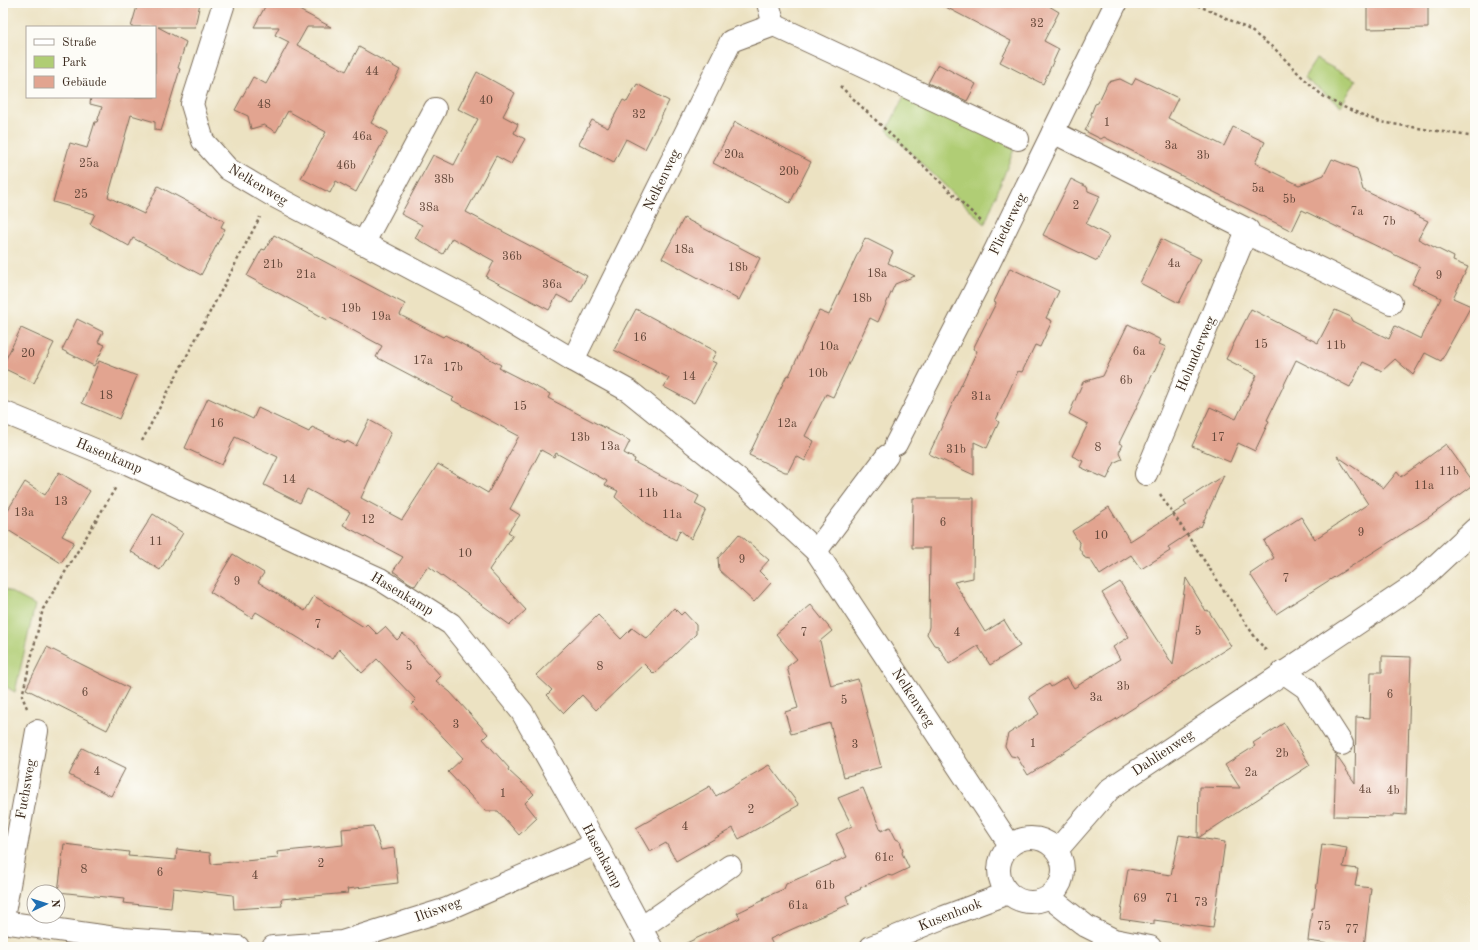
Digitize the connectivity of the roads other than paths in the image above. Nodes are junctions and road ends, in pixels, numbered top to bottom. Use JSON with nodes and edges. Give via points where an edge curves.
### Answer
{"nodes":[{"id":1,"x":224,"y":3,"type":"edge"},
{"id":2,"x":768,"y":3,"type":"edge"},
{"id":3,"x":1116,"y":3,"type":"edge"},
{"id":4,"x":774,"y":25,"type":"junction"},
{"id":5,"x":435,"y":109,"type":"dead end"},
{"id":6,"x":1053,"y":132,"type":"junction"},
{"id":7,"x":1018,"y":139,"type":"dead end"},
{"id":8,"x":1246,"y":233,"type":"junction"},
{"id":9,"x":363,"y":244,"type":"junction"},
{"id":10,"x":1392,"y":302,"type":"dead end"},
{"id":11,"x":573,"y":360,"type":"junction"},
{"id":12,"x":3,"y":412,"type":"edge"},
{"id":13,"x":1146,"y":474,"type":"road end"},
{"id":14,"x":1475,"y":529,"type":"edge"},
{"id":15,"x":816,"y":551,"type":"junction"},
{"id":16,"x":1284,"y":672,"type":"junction"},
{"id":17,"x":37,"y":731,"type":"dead end"},
{"id":18,"x":1342,"y":744,"type":"dead end"},
{"id":19,"x":596,"y":844,"type":"junction"},
{"id":20,"x":1010,"y":845,"type":"junction"},
{"id":21,"x":1057,"y":850,"type":"junction"},
{"id":22,"x":730,"y":866,"type":"dead end"},
{"id":23,"x":1008,"y":893,"type":"junction"},
{"id":24,"x":1050,"y":897,"type":"junction"},
{"id":25,"x":3,"y":918,"type":"edge"},
{"id":26,"x":3,"y":922,"type":"edge"},
{"id":27,"x":641,"y":928,"type":"junction"},
{"id":28,"x":238,"y":947,"type":"edge"},
{"id":29,"x":273,"y":947,"type":"edge"},
{"id":30,"x":651,"y":947,"type":"edge"},
{"id":31,"x":871,"y":947,"type":"edge"},
{"id":32,"x":1150,"y":947,"type":"edge"}],
"edges":[{"from":1,"to":9,"type":"street","name":"Nelkenweg","via":[[192,104],[203,141],[228,169]]},
{"from":2,"to":4,"type":"street"},
{"from":3,"to":6,"type":"street","name":"Fliederweg"},
{"from":4,"to":7,"type":"street"},
{"from":4,"to":11,"type":"street","name":"Nelkenweg","via":[[731,41]]},
{"from":5,"to":9,"type":"street"},
{"from":6,"to":8,"type":"street","via":[[1248,230]]},
{"from":6,"to":15,"type":"street","name":"Fliederweg","via":[[892,450]]},
{"from":8,"to":10,"type":"street"},
{"from":8,"to":13,"type":"street","name":"Holunderweg"},
{"from":9,"to":11,"type":"street","name":"Nelkenweg","via":[[483,306]]},
{"from":11,"to":15,"type":"street","name":"Nelkenweg","via":[[629,391],[745,485]]},
{"from":12,"to":19,"type":"street","name":"Hasenkamp","via":[[129,464],[380,579],[451,624],[522,712]]},
{"from":14,"to":16,"type":"street","name":"Dahlienweg","via":[[1416,584]]},
{"from":15,"to":20,"type":"street","name":"Nelkenweg"},
{"from":16,"to":18,"type":"street","via":[[1306,688]]},
{"from":16,"to":21,"type":"street","name":"Dahlienweg","via":[[1110,789]]},
{"from":17,"to":25,"type":"street","name":"Fuchsweg"},
{"from":19,"to":27,"type":"street","name":"Hasenkamp"},
{"from":19,"to":29,"type":"street","name":"Iltisweg","via":[[447,909],[342,942]]},
{"from":20,"to":21,"type":"street","via":[[1016,840],[1031,837],[1048,842]]},
{"from":20,"to":23,"type":"street","via":[[1000,861],[999,872],[1001,883]]},
{"from":21,"to":24,"type":"street","via":[[1064,872],[1059,887]]},
{"from":22,"to":27,"type":"street"},
{"from":23,"to":24,"type":"street","via":[[1023,902],[1036,902]]},
{"from":23,"to":31,"type":"street","name":"Kusenhook"},
{"from":24,"to":32,"type":"street","via":[[1086,926],[1114,940]]},
{"from":26,"to":28,"type":"street","via":[[122,939]]},
{"from":27,"to":30,"type":"street","name":"Hasenkamp"}]}
